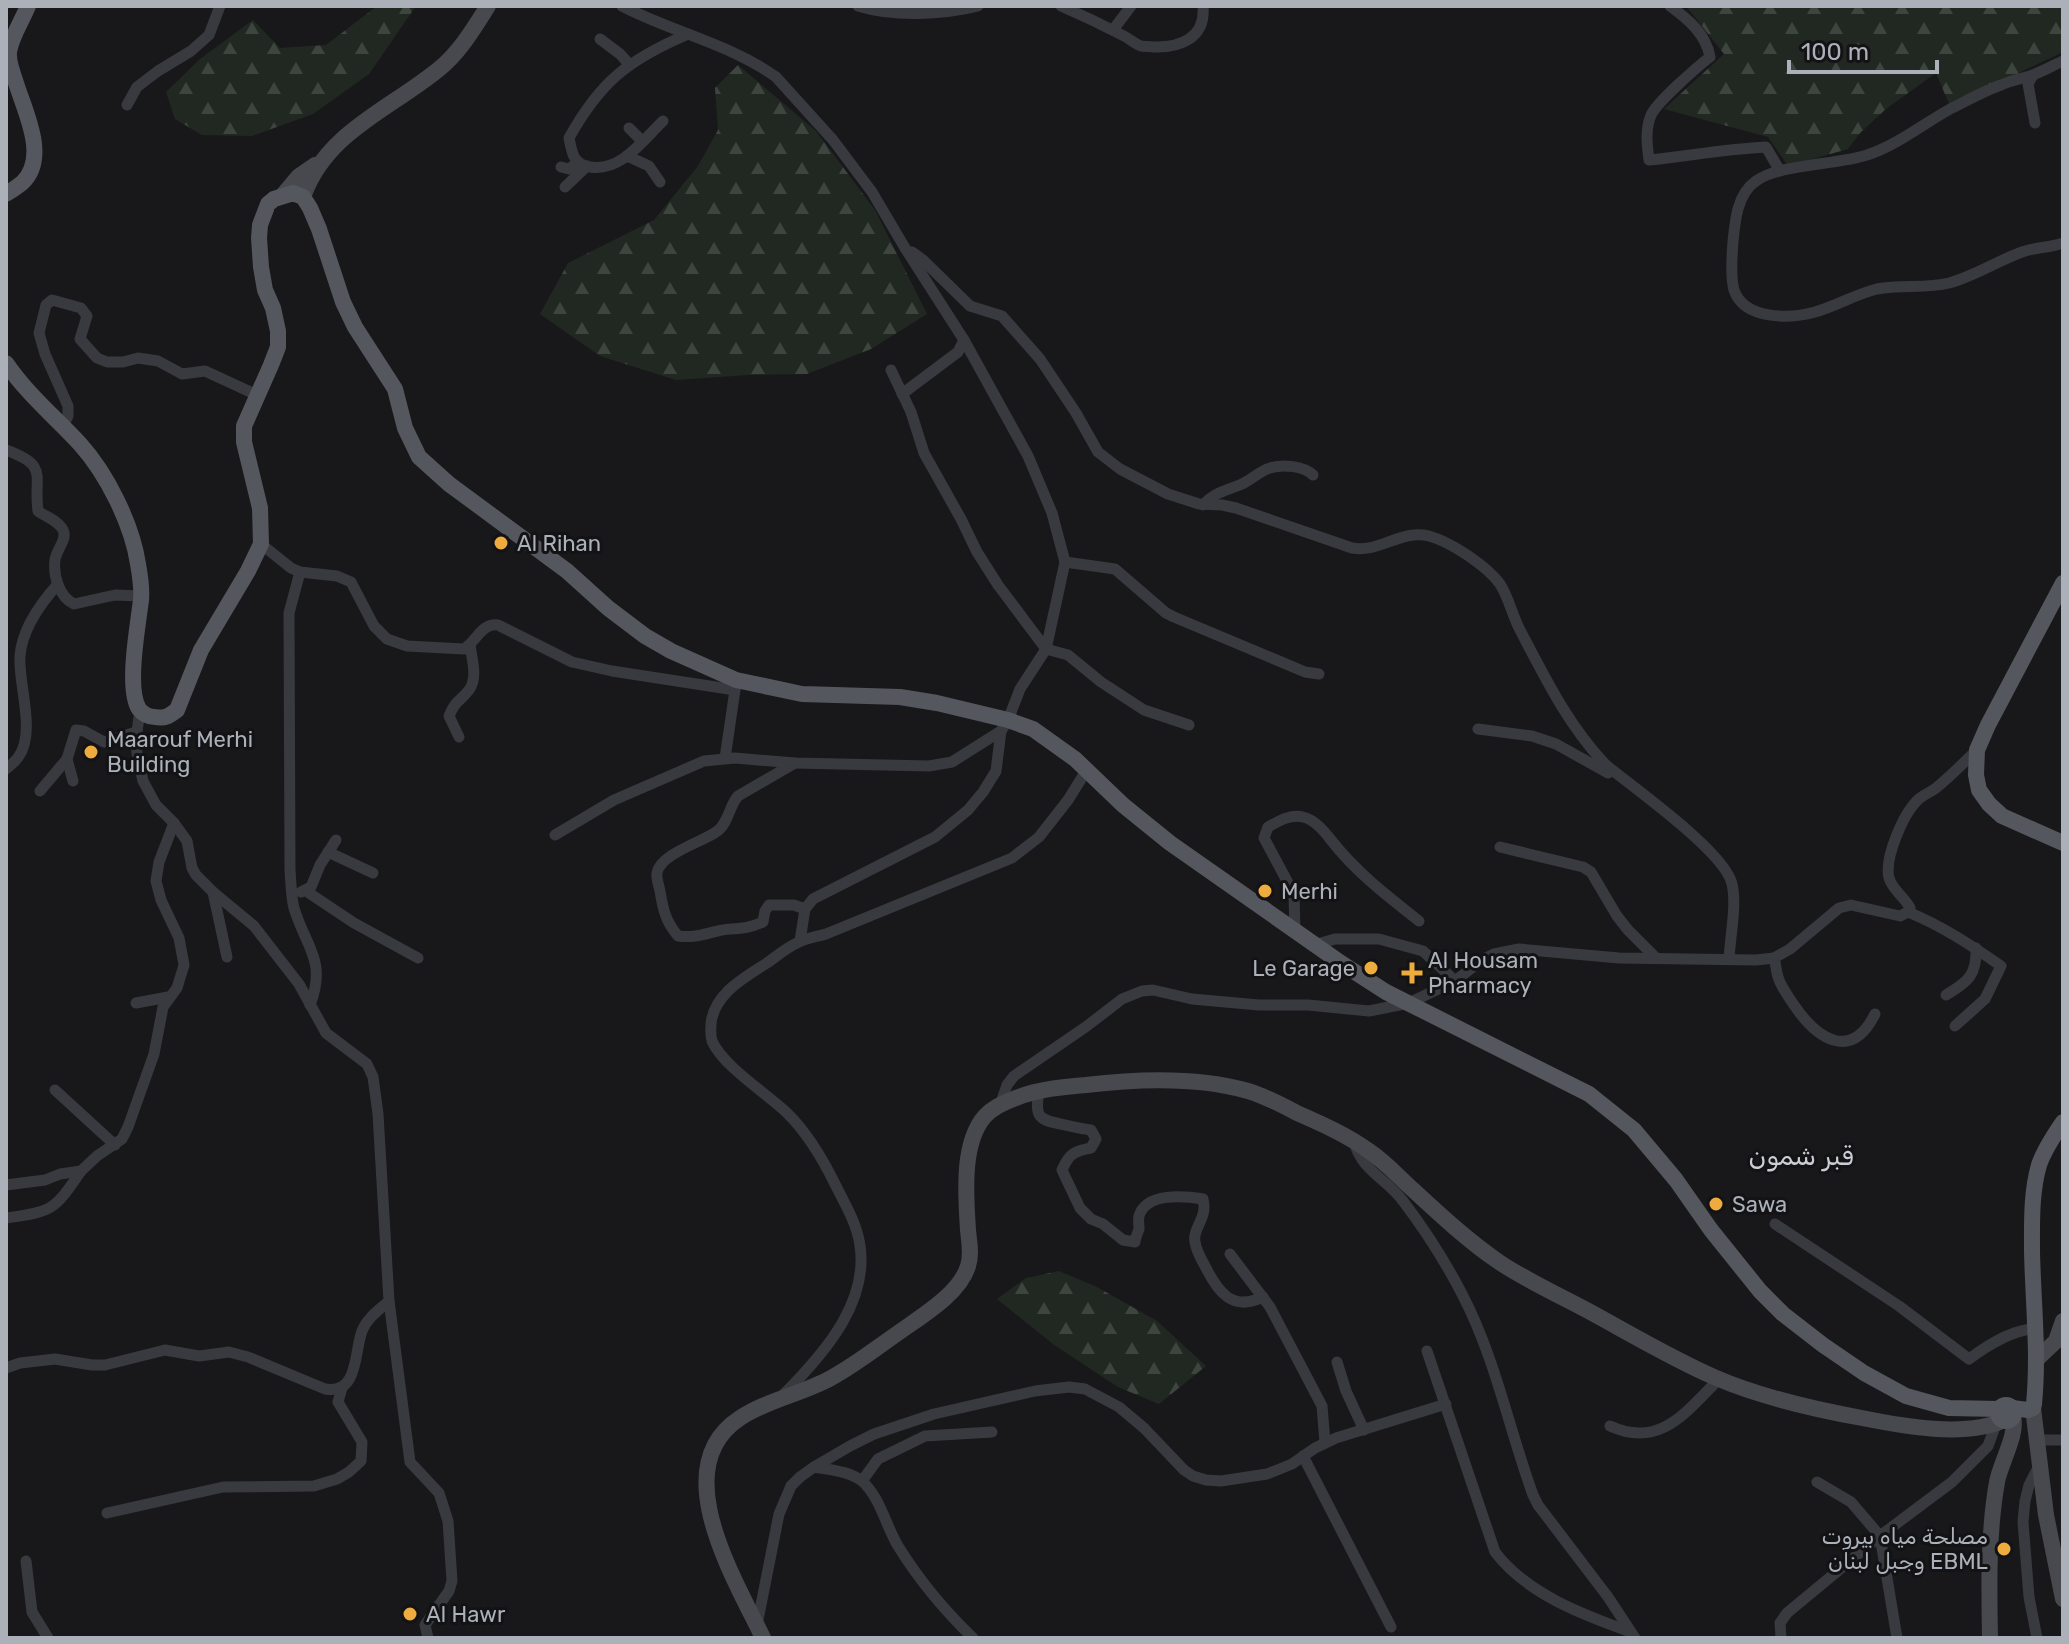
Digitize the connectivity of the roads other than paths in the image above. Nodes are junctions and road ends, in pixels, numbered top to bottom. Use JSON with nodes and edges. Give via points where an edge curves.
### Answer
{"nodes":[{"id":1,"x":28,"y":6,"type":"edge"},
{"id":2,"x":220,"y":6,"type":"edge"},
{"id":3,"x":488,"y":6,"type":"edge"},
{"id":4,"x":622,"y":6,"type":"edge"},
{"id":5,"x":858,"y":6,"type":"edge"},
{"id":6,"x":978,"y":6,"type":"edge"},
{"id":7,"x":1061,"y":6,"type":"edge"},
{"id":8,"x":1131,"y":6,"type":"edge"},
{"id":9,"x":1203,"y":6,"type":"edge"},
{"id":10,"x":1670,"y":6,"type":"edge"},
{"id":11,"x":1113,"y":30,"type":"junction"},
{"id":12,"x":686,"y":35,"type":"junction"},
{"id":13,"x":600,"y":39,"type":"dead end"},
{"id":14,"x":2063,"y":61,"type":"edge"},
{"id":15,"x":630,"y":65,"type":"junction"},
{"id":16,"x":2033,"y":75,"type":"junction"},
{"id":17,"x":127,"y":105,"type":"dead end"},
{"id":18,"x":663,"y":121,"type":"dead end"},
{"id":19,"x":2035,"y":123,"type":"dead end"},
{"id":20,"x":629,"y":128,"type":"dead end"},
{"id":21,"x":642,"y":141,"type":"junction"},
{"id":22,"x":627,"y":156,"type":"junction"},
{"id":23,"x":320,"y":162,"type":"junction"},
{"id":24,"x":582,"y":164,"type":"junction"},
{"id":25,"x":561,"y":167,"type":"dead end"},
{"id":26,"x":1780,"y":171,"type":"junction"},
{"id":27,"x":660,"y":182,"type":"dead end"},
{"id":28,"x":565,"y":187,"type":"dead end"},
{"id":29,"x":6,"y":194,"type":"edge"},
{"id":30,"x":283,"y":195,"type":"junction"},
{"id":31,"x":303,"y":197,"type":"junction"},
{"id":32,"x":2063,"y":243,"type":"edge"},
{"id":33,"x":905,"y":248,"type":"junction"},
{"id":34,"x":964,"y":340,"type":"junction"},
{"id":35,"x":6,"y":363,"type":"edge"},
{"id":36,"x":891,"y":370,"type":"dead end"},
{"id":37,"x":902,"y":394,"type":"junction"},
{"id":38,"x":257,"y":395,"type":"junction"},
{"id":39,"x":62,"y":427,"type":"junction"},
{"id":40,"x":6,"y":450,"type":"edge"},
{"id":41,"x":1313,"y":475,"type":"dead end"},
{"id":42,"x":1203,"y":505,"type":"junction"},
{"id":43,"x":261,"y":544,"type":"junction"},
{"id":44,"x":1065,"y":562,"type":"junction"},
{"id":45,"x":300,"y":572,"type":"junction"},
{"id":46,"x":2063,"y":583,"type":"edge"},
{"id":47,"x":58,"y":584,"type":"junction"},
{"id":48,"x":141,"y":596,"type":"junction"},
{"id":49,"x":470,"y":645,"type":"junction"},
{"id":50,"x":1046,"y":649,"type":"junction"},
{"id":51,"x":1319,"y":674,"type":"dead end"},
{"id":52,"x":736,"y":685,"type":"junction"},
{"id":53,"x":140,"y":710,"type":"junction"},
{"id":54,"x":1005,"y":725,"type":"junction"},
{"id":55,"x":1189,"y":725,"type":"dead end"},
{"id":56,"x":1478,"y":729,"type":"dead end"},
{"id":57,"x":136,"y":732,"type":"junction"},
{"id":58,"x":459,"y":737,"type":"dead end"},
{"id":59,"x":1977,"y":750,"type":"junction"},
{"id":60,"x":725,"y":758,"type":"junction"},
{"id":61,"x":67,"y":759,"type":"junction"},
{"id":62,"x":795,"y":763,"type":"junction"},
{"id":63,"x":6,"y":769,"type":"edge"},
{"id":64,"x":1086,"y":771,"type":"junction"},
{"id":65,"x":73,"y":781,"type":"dead end"},
{"id":66,"x":1636,"y":790,"type":"junction"},
{"id":67,"x":40,"y":791,"type":"dead end"},
{"id":68,"x":174,"y":823,"type":"junction"},
{"id":69,"x":555,"y":835,"type":"dead end"},
{"id":70,"x":336,"y":840,"type":"dead end"},
{"id":71,"x":2063,"y":843,"type":"edge"},
{"id":72,"x":1500,"y":847,"type":"dead end"},
{"id":73,"x":328,"y":852,"type":"junction"},
{"id":74,"x":373,"y":873,"type":"dead end"},
{"id":75,"x":306,"y":891,"type":"junction"},
{"id":76,"x":213,"y":892,"type":"junction"},
{"id":77,"x":293,"y":893,"type":"junction"},
{"id":78,"x":805,"y":909,"type":"junction"},
{"id":79,"x":1908,"y":912,"type":"junction"},
{"id":80,"x":1419,"y":921,"type":"dead end"},
{"id":81,"x":1295,"y":932,"type":"junction"},
{"id":82,"x":800,"y":941,"type":"junction"},
{"id":83,"x":1314,"y":945,"type":"junction"},
{"id":84,"x":1976,"y":948,"type":"junction"},
{"id":85,"x":227,"y":957,"type":"dead end"},
{"id":86,"x":418,"y":958,"type":"dead end"},
{"id":87,"x":1656,"y":958,"type":"junction"},
{"id":88,"x":1774,"y":958,"type":"junction"},
{"id":89,"x":1729,"y":959,"type":"junction"},
{"id":90,"x":1455,"y":981,"type":"junction"},
{"id":91,"x":1946,"y":995,"type":"dead end"},
{"id":92,"x":168,"y":997,"type":"junction"},
{"id":93,"x":136,"y":1003,"type":"dead end"},
{"id":94,"x":1409,"y":1003,"type":"junction"},
{"id":95,"x":310,"y":1005,"type":"junction"},
{"id":96,"x":1875,"y":1014,"type":"dead end"},
{"id":97,"x":1955,"y":1026,"type":"dead end"},
{"id":98,"x":55,"y":1090,"type":"dead end"},
{"id":99,"x":1039,"y":1091,"type":"junction"},
{"id":100,"x":1000,"y":1105,"type":"junction"},
{"id":101,"x":2063,"y":1122,"type":"edge"},
{"id":102,"x":1354,"y":1141,"type":"junction"},
{"id":103,"x":115,"y":1145,"type":"junction"},
{"id":104,"x":81,"y":1171,"type":"junction"},
{"id":105,"x":6,"y":1185,"type":"edge"},
{"id":106,"x":6,"y":1218,"type":"edge"},
{"id":107,"x":1775,"y":1224,"type":"dead end"},
{"id":108,"x":1230,"y":1254,"type":"dead end"},
{"id":109,"x":1263,"y":1297,"type":"junction"},
{"id":110,"x":389,"y":1301,"type":"junction"},
{"id":111,"x":2063,"y":1321,"type":"edge"},
{"id":112,"x":2035,"y":1329,"type":"junction"},
{"id":113,"x":1427,"y":1351,"type":"dead end"},
{"id":114,"x":2037,"y":1359,"type":"junction"},
{"id":115,"x":1337,"y":1362,"type":"dead end"},
{"id":116,"x":6,"y":1368,"type":"edge"},
{"id":117,"x":1719,"y":1379,"type":"junction"},
{"id":118,"x":342,"y":1388,"type":"junction"},
{"id":119,"x":777,"y":1401,"type":"junction"},
{"id":120,"x":1446,"y":1404,"type":"junction"},
{"id":121,"x":2033,"y":1408,"type":"junction"},
{"id":122,"x":2005,"y":1416,"type":"junction"},
{"id":123,"x":1610,"y":1426,"type":"dead end"},
{"id":124,"x":1364,"y":1430,"type":"junction"},
{"id":125,"x":992,"y":1432,"type":"dead end"},
{"id":126,"x":2038,"y":1440,"type":"junction"},
{"id":127,"x":2063,"y":1440,"type":"edge"},
{"id":128,"x":1325,"y":1443,"type":"junction"},
{"id":129,"x":1303,"y":1456,"type":"junction"},
{"id":130,"x":2040,"y":1463,"type":"junction"},
{"id":131,"x":814,"y":1467,"type":"junction"},
{"id":132,"x":862,"y":1481,"type":"junction"},
{"id":133,"x":1817,"y":1482,"type":"dead end"},
{"id":134,"x":107,"y":1513,"type":"dead end"},
{"id":135,"x":1880,"y":1536,"type":"junction"},
{"id":136,"x":26,"y":1561,"type":"dead end"},
{"id":137,"x":2063,"y":1599,"type":"edge"},
{"id":138,"x":1391,"y":1627,"type":"dead end"},
{"id":139,"x":760,"y":1632,"type":"edge"},
{"id":140,"x":1633,"y":1635,"type":"edge"},
{"id":141,"x":48,"y":1638,"type":"edge"},
{"id":142,"x":428,"y":1638,"type":"edge"},
{"id":143,"x":973,"y":1638,"type":"edge"},
{"id":144,"x":1781,"y":1638,"type":"edge"},
{"id":145,"x":1897,"y":1638,"type":"edge"},
{"id":146,"x":1990,"y":1638,"type":"edge"},
{"id":147,"x":2037,"y":1638,"type":"edge"}],
"edges":[{"from":1,"to":29,"type":"main road","via":[[9,50],[33,130],[34,154],[28,175]]},
{"from":2,"to":17,"type":"street","via":[[209,35],[137,87]]},
{"from":3,"to":23,"type":"main road","via":[[442,67],[344,136]]},
{"from":4,"to":12,"type":"street"},
{"from":5,"to":6,"type":"street","via":[[918,14]]},
{"from":7,"to":11,"type":"street"},
{"from":8,"to":11,"type":"street"},
{"from":9,"to":11,"type":"street","via":[[1199,30],[1172,47],[1143,47]]},
{"from":10,"to":26,"type":"street","via":[[1708,44],[1710,57],[1651,113],[1649,160],[1766,147]]},
{"from":12,"to":15,"type":"street"},
{"from":12,"to":33,"type":"street","via":[[751,60],[776,77],[833,140]]},
{"from":13,"to":15,"type":"street"},
{"from":14,"to":16,"type":"street"},
{"from":15,"to":24,"type":"street","via":[[598,94],[569,138],[574,158]]},
{"from":16,"to":19,"type":"street","via":[[2028,84]]},
{"from":16,"to":26,"type":"street","via":[[1951,109],[1877,152]]},
{"from":18,"to":21,"type":"street"},
{"from":20,"to":21,"type":"street"},
{"from":21,"to":22,"type":"street"},
{"from":22,"to":24,"type":"street","via":[[601,169]]},
{"from":22,"to":27,"type":"street","via":[[649,166]]},
{"from":23,"to":30,"type":"main road"},
{"from":23,"to":31,"type":"main road"},
{"from":24,"to":25,"type":"street"},
{"from":24,"to":28,"type":"street"},
{"from":26,"to":32,"type":"street","via":[[1748,188],[1735,227],[1735,291],[1761,313],[1797,316],[1872,290],[1950,283],[2021,252]]},
{"from":30,"to":31,"type":"main road"},
{"from":30,"to":38,"type":"main road","via":[[268,204],[260,225],[261,267],[278,347]]},
{"from":31,"to":52,"type":"main road","via":[[343,302],[395,389],[419,457],[645,636]]},
{"from":33,"to":34,"type":"street"},
{"from":33,"to":42,"type":"street","via":[[970,306],[1002,316],[1048,369],[1098,452],[1168,494]]},
{"from":34,"to":37,"type":"street","via":[[958,352]]},
{"from":34,"to":44,"type":"street","via":[[1028,456]]},
{"from":35,"to":39,"type":"main road"},
{"from":36,"to":37,"type":"street"},
{"from":37,"to":50,"type":"street","via":[[924,453],[977,552]]},
{"from":38,"to":39,"type":"street","via":[[205,371],[182,374],[148,359],[114,363],[97,358],[80,339],[87,316],[81,308],[52,300],[39,333],[68,406]]},
{"from":38,"to":43,"type":"main road","via":[[244,426],[244,442],[260,508]]},
{"from":39,"to":48,"type":"main road","via":[[91,459],[128,525]]},
{"from":40,"to":47,"type":"street","via":[[37,469],[38,511],[64,531],[55,560]]},
{"from":41,"to":42,"type":"street","via":[[1301,468],[1273,467],[1212,495]]},
{"from":42,"to":66,"type":"street","via":[[1236,508],[1363,550],[1408,535],[1454,546],[1499,584],[1566,712],[1591,749]]},
{"from":43,"to":45,"type":"street"},
{"from":43,"to":53,"type":"main road","via":[[201,650],[177,710],[160,718]]},
{"from":44,"to":50,"type":"street"},
{"from":44,"to":51,"type":"street","via":[[1115,569],[1166,613]]},
{"from":45,"to":49,"type":"street","via":[[351,582],[374,626],[387,639],[407,646]]},
{"from":45,"to":77,"type":"street","via":[[289,613]]},
{"from":46,"to":59,"type":"main road"},
{"from":47,"to":48,"type":"street","via":[[74,604],[115,595]]},
{"from":47,"to":63,"type":"street","via":[[26,631],[20,656],[25,738],[20,754]]},
{"from":48,"to":53,"type":"main road","via":[[133,684]]},
{"from":49,"to":52,"type":"street","via":[[486,626],[498,625],[572,662]]},
{"from":49,"to":58,"type":"street","via":[[471,687],[449,716]]},
{"from":50,"to":54,"type":"street"},
{"from":50,"to":55,"type":"street","via":[[1068,655],[1144,710]]},
{"from":52,"to":54,"type":"main road","via":[[802,694],[900,697]]},
{"from":52,"to":60,"type":"street"},
{"from":53,"to":57,"type":"street"},
{"from":54,"to":62,"type":"street","via":[[963,756],[941,764]]},
{"from":54,"to":64,"type":"main road","via":[[1033,729]]},
{"from":54,"to":78,"type":"street","via":[[996,771],[962,816],[935,837],[813,899]]},
{"from":56,"to":66,"type":"street","via":[[1556,744]]},
{"from":57,"to":61,"type":"street","via":[[104,742],[76,730]]},
{"from":57,"to":68,"type":"street","via":[[143,781]]},
{"from":59,"to":71,"type":"main road","via":[[1979,790],[1989,804],[2002,816]]},
{"from":59,"to":79,"type":"street","via":[[1919,799],[1896,839],[1888,875]]},
{"from":60,"to":62,"type":"street"},
{"from":60,"to":69,"type":"street","via":[[648,784]]},
{"from":61,"to":65,"type":"street"},
{"from":61,"to":67,"type":"street"},
{"from":62,"to":78,"type":"street","via":[[738,796],[719,831],[661,864],[656,875],[664,913],[678,936],[694,938],[754,926],[763,922],[769,905]]},
{"from":64,"to":81,"type":"main road","via":[[1170,843]]},
{"from":64,"to":82,"type":"street","via":[[1039,837],[1012,858]]},
{"from":66,"to":89,"type":"street","via":[[1684,827],[1728,872],[1733,888]]},
{"from":68,"to":76,"type":"street","via":[[187,841],[192,868]]},
{"from":68,"to":92,"type":"street","via":[[156,881],[183,954],[181,979]]},
{"from":70,"to":73,"type":"street"},
{"from":72,"to":87,"type":"street","via":[[1591,872],[1617,916]]},
{"from":73,"to":74,"type":"street"},
{"from":73,"to":75,"type":"street"},
{"from":75,"to":77,"type":"street"},
{"from":75,"to":86,"type":"street"},
{"from":76,"to":85,"type":"street"},
{"from":76,"to":95,"type":"street","via":[[254,926]]},
{"from":77,"to":95,"type":"street","via":[[293,906],[317,966]]},
{"from":78,"to":82,"type":"street"},
{"from":79,"to":84,"type":"street"},
{"from":79,"to":88,"type":"street","via":[[1900,916],[1851,905],[1839,908]]},
{"from":80,"to":81,"type":"street","via":[[1359,872],[1324,831],[1294,816],[1268,827],[1264,838],[1294,894]]},
{"from":81,"to":83,"type":"main road"},
{"from":82,"to":119,"type":"street","via":[[726,992],[713,1012],[711,1027],[719,1052],[809,1140],[857,1230],[861,1250],[861,1272],[845,1318],[821,1355]]},
{"from":83,"to":90,"type":"street","via":[[1335,939],[1379,939],[1423,951]]},
{"from":83,"to":94,"type":"main road"},
{"from":84,"to":91,"type":"street","via":[[1974,972]]},
{"from":84,"to":97,"type":"street","via":[[2001,966],[1985,999]]},
{"from":87,"to":89,"type":"street"},
{"from":87,"to":90,"type":"street","via":[[1519,949],[1494,954]]},
{"from":88,"to":89,"type":"street"},
{"from":88,"to":96,"type":"street","via":[[1787,995],[1825,1038],[1852,1040],[1869,1027]]},
{"from":90,"to":94,"type":"street"},
{"from":92,"to":93,"type":"street"},
{"from":92,"to":103,"type":"street","via":[[128,1127]]},
{"from":94,"to":100,"type":"street","via":[[1369,1011],[1142,991],[1122,999],[1014,1076]]},
{"from":94,"to":122,"type":"main road","via":[[1589,1094],[1634,1130],[1760,1291],[1864,1373],[1935,1405]]},
{"from":95,"to":110,"type":"street","via":[[326,1033],[367,1064],[373,1077]]},
{"from":98,"to":103,"type":"street"},
{"from":99,"to":100,"type":"main road"},
{"from":99,"to":102,"type":"main road","via":[[1115,1081],[1205,1084],[1247,1091]]},
{"from":99,"to":109,"type":"street","via":[[1038,1114],[1046,1122],[1091,1130],[1096,1139],[1091,1148],[1068,1156],[1062,1170],[1091,1219],[1135,1242],[1139,1214],[1146,1206],[1164,1197],[1203,1199],[1194,1241],[1214,1284],[1228,1299],[1250,1303]]},
{"from":100,"to":119,"type":"main road","via":[[985,1116],[970,1149],[971,1249],[968,1269],[958,1283],[939,1304],[854,1366]]},
{"from":101,"to":112,"type":"main road","via":[[2035,1183]]},
{"from":102,"to":117,"type":"main road","via":[[1503,1264]]},
{"from":102,"to":140,"type":"street","via":[[1360,1159],[1403,1200],[1452,1275],[1482,1337],[1538,1505]]},
{"from":103,"to":104,"type":"street"},
{"from":104,"to":105,"type":"street"},
{"from":104,"to":106,"type":"street","via":[[62,1199],[44,1212]]},
{"from":107,"to":112,"type":"street","via":[[1969,1359],[1986,1346]]},
{"from":108,"to":109,"type":"street"},
{"from":109,"to":128,"type":"street","via":[[1322,1406]]},
{"from":110,"to":118,"type":"street","via":[[363,1328],[352,1375]]},
{"from":110,"to":142,"type":"street","via":[[410,1462],[439,1493],[448,1521],[452,1581],[425,1625]]},
{"from":111,"to":114,"type":"main road","via":[[2056,1341]]},
{"from":112,"to":114,"type":"main road"},
{"from":113,"to":120,"type":"street"},
{"from":114,"to":121,"type":"main road"},
{"from":115,"to":124,"type":"street"},
{"from":116,"to":118,"type":"street","via":[[55,1359],[98,1366],[165,1350],[199,1356],[229,1352],[325,1389]]},
{"from":117,"to":122,"type":"main road","via":[[1791,1403],[1909,1427],[1938,1429]]},
{"from":117,"to":123,"type":"street","via":[[1676,1421],[1659,1430],[1640,1435]]},
{"from":118,"to":134,"type":"street","via":[[338,1402],[362,1442],[361,1461],[337,1479],[314,1486],[223,1487]]},
{"from":119,"to":139,"type":"main road","via":[[720,1434],[707,1464],[712,1519]]},
{"from":120,"to":124,"type":"street"},
{"from":120,"to":140,"type":"street","via":[[1490,1539],[1504,1564],[1554,1599]]},
{"from":121,"to":122,"type":"main road"},
{"from":121,"to":126,"type":"main road"},
{"from":122,"to":135,"type":"street","via":[[1988,1446],[1952,1482]]},
{"from":122,"to":146,"type":"main road","via":[[2014,1427],[1992,1515]]},
{"from":124,"to":128,"type":"street"},
{"from":125,"to":132,"type":"street","via":[[925,1436],[878,1459]]},
{"from":126,"to":127,"type":"street"},
{"from":126,"to":130,"type":"main road"},
{"from":128,"to":129,"type":"street"},
{"from":129,"to":131,"type":"street","via":[[1250,1478],[1221,1481],[1193,1476],[1119,1407],[1085,1389],[1069,1387],[934,1414],[874,1434]]},
{"from":129,"to":138,"type":"street"},
{"from":130,"to":137,"type":"main road"},
{"from":130,"to":147,"type":"street","via":[[2027,1493],[2023,1522]]},
{"from":131,"to":132,"type":"street"},
{"from":131,"to":139,"type":"street","via":[[791,1486],[779,1514]]},
{"from":132,"to":143,"type":"street","via":[[911,1565]]},
{"from":133,"to":135,"type":"street","via":[[1851,1502]]},
{"from":135,"to":144,"type":"street","via":[[1787,1613],[1780,1623]]},
{"from":135,"to":145,"type":"street"},
{"from":136,"to":141,"type":"street","via":[[32,1612]]}]}
